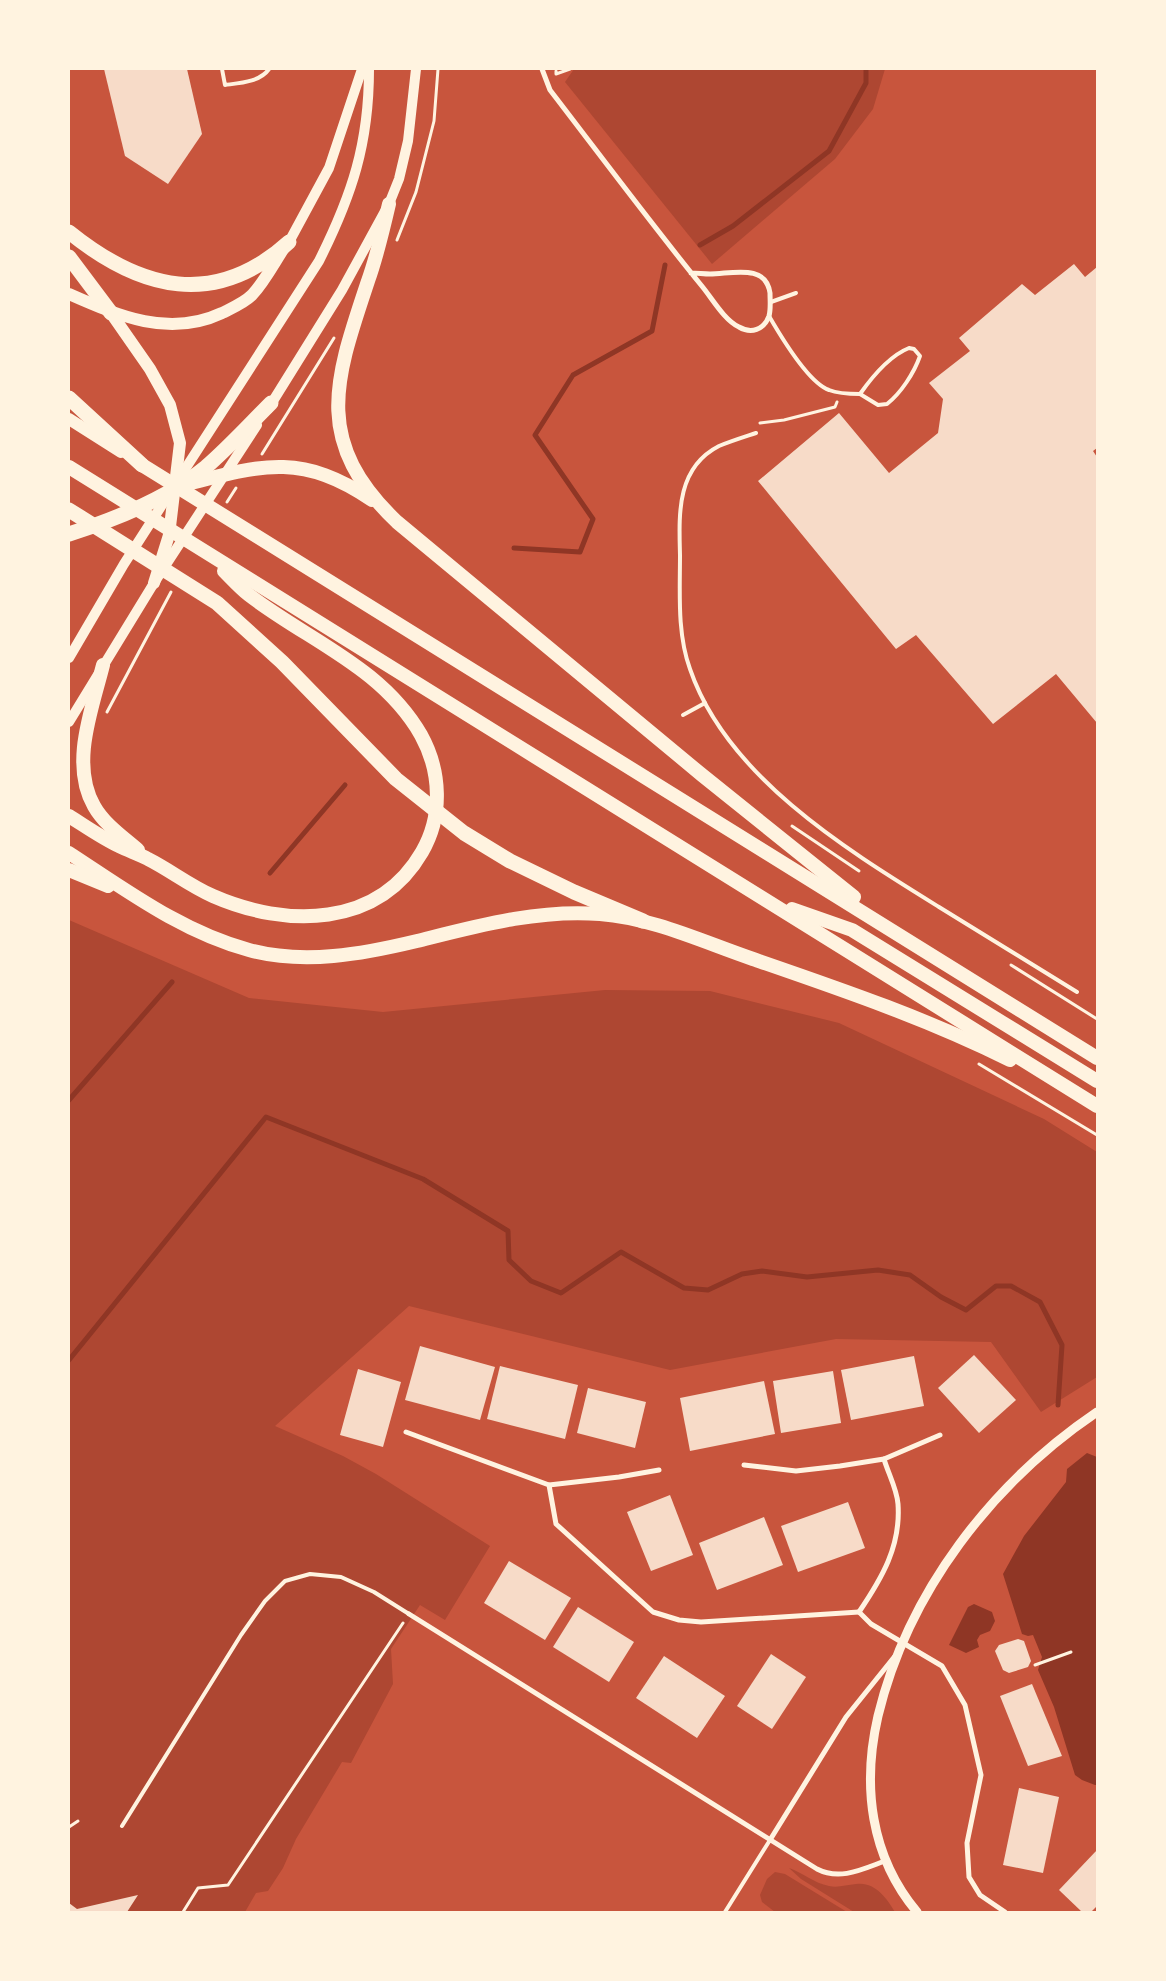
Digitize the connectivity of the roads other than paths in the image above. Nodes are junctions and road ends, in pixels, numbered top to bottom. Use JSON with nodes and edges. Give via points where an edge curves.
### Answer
{"nodes":[{"id":1,"x":222,"y":69,"type":"edge"},
{"id":2,"x":269,"y":69,"type":"edge"},
{"id":3,"x":362,"y":69,"type":"edge"},
{"id":4,"x":369,"y":69,"type":"edge"},
{"id":5,"x":416,"y":69,"type":"edge"},
{"id":6,"x":542,"y":69,"type":"edge"},
{"id":7,"x":389,"y":204,"type":"junction"},
{"id":8,"x":69,"y":232,"type":"edge"},
{"id":9,"x":288,"y":242,"type":"junction"},
{"id":10,"x":69,"y":257,"type":"edge"},
{"id":11,"x":691,"y":272,"type":"junction"},
{"id":12,"x":796,"y":293,"type":"dead end"},
{"id":13,"x":69,"y":294,"type":"edge"},
{"id":14,"x":770,"y":302,"type":"junction"},
{"id":15,"x":110,"y":313,"type":"junction"},
{"id":16,"x":769,"y":316,"type":"junction"},
{"id":17,"x":860,"y":394,"type":"junction"},
{"id":18,"x":69,"y":398,"type":"edge"},
{"id":19,"x":272,"y":403,"type":"junction"},
{"id":20,"x":69,"y":419,"type":"edge"},
{"id":21,"x":756,"y":432,"type":"dead end"},
{"id":22,"x":198,"y":464,"type":"junction"},
{"id":23,"x":142,"y":465,"type":"junction"},
{"id":24,"x":69,"y":467,"type":"edge"},
{"id":25,"x":224,"y":475,"type":"junction"},
{"id":26,"x":175,"y":487,"type":"junction"},
{"id":27,"x":381,"y":506,"type":"junction"},
{"id":28,"x":69,"y":510,"type":"edge"},
{"id":29,"x":69,"y":534,"type":"edge"},
{"id":30,"x":203,"y":551,"type":"junction"},
{"id":31,"x":154,"y":583,"type":"junction"},
{"id":32,"x":69,"y":658,"type":"edge"},
{"id":33,"x":103,"y":665,"type":"junction"},
{"id":34,"x":705,"y":703,"type":"junction"},
{"id":35,"x":683,"y":715,"type":"dead end"},
{"id":36,"x":69,"y":722,"type":"edge"},
{"id":37,"x":69,"y":816,"type":"edge"},
{"id":38,"x":69,"y":853,"type":"edge"},
{"id":39,"x":148,"y":858,"type":"junction"},
{"id":40,"x":69,"y":870,"type":"edge"},
{"id":41,"x":141,"y":900,"type":"junction"},
{"id":42,"x":768,"y":901,"type":"junction"},
{"id":43,"x":643,"y":920,"type":"junction"},
{"id":44,"x":905,"y":938,"type":"junction"},
{"id":45,"x":1078,"y":992,"type":"dead end"},
{"id":46,"x":1097,"y":1058,"type":"edge"},
{"id":47,"x":1097,"y":1081,"type":"edge"},
{"id":48,"x":1092,"y":1102,"type":"edge"},
{"id":49,"x":1097,"y":1412,"type":"edge"},
{"id":50,"x":406,"y":1432,"type":"dead end"},
{"id":51,"x":940,"y":1435,"type":"dead end"},
{"id":52,"x":884,"y":1459,"type":"junction"},
{"id":53,"x":744,"y":1464,"type":"dead end"},
{"id":54,"x":658,"y":1470,"type":"dead end"},
{"id":55,"x":549,"y":1485,"type":"junction"},
{"id":56,"x":859,"y":1612,"type":"junction"},
{"id":57,"x":409,"y":1614,"type":"joint"},
{"id":58,"x":902,"y":1641,"type":"junction"},
{"id":59,"x":896,"y":1654,"type":"junction"},
{"id":60,"x":122,"y":1826,"type":"dead end"},
{"id":61,"x":770,"y":1840,"type":"junction"},
{"id":62,"x":886,"y":1861,"type":"junction"},
{"id":63,"x":725,"y":1912,"type":"edge"},
{"id":64,"x":917,"y":1912,"type":"edge"},
{"id":65,"x":1005,"y":1912,"type":"edge"}],
"edges":[{"from":1,"to":2,"type":"lane","via":[[225,85],[252,81]]},
{"from":3,"to":9,"type":"main road","via":[[329,168]]},
{"from":4,"to":22,"type":"main road","via":[[363,149],[354,184],[338,223],[319,261]]},
{"from":5,"to":7,"type":"main road","via":[[408,141]]},
{"from":6,"to":11,"type":"street","via":[[550,90]]},
{"from":7,"to":19,"type":"main road","via":[[342,290]]},
{"from":7,"to":27,"type":"highway","via":[[371,272],[348,339],[338,393],[342,438],[351,461]]},
{"from":8,"to":9,"type":"highway","via":[[136,274],[180,285],[215,282],[242,273],[268,260]]},
{"from":9,"to":15,"type":"main road","via":[[251,296],[214,317],[171,325],[151,324]]},
{"from":10,"to":15,"type":"highway"},
{"from":11,"to":14,"type":"street","via":[[753,272],[769,286]]},
{"from":11,"to":16,"type":"street","via":[[737,327],[756,331],[764,326]]},
{"from":12,"to":14,"type":"lane"},
{"from":13,"to":15,"type":"main road"},
{"from":14,"to":16,"type":"street"},
{"from":15,"to":26,"type":"main road","via":[[150,369],[170,405],[179,433]]},
{"from":16,"to":17,"type":"lane","via":[[790,351],[822,386],[840,393]]},
{"from":17,"to":17,"type":"lane","via":[[903,350],[909,348],[920,356],[896,396],[887,404],[878,405]]},
{"from":18,"to":23,"type":"highway"},
{"from":19,"to":22,"type":"highway"},
{"from":19,"to":25,"type":"main road"},
{"from":20,"to":23,"type":"main road"},
{"from":21,"to":34,"type":"lane","via":[[717,447],[698,463],[685,484],[680,503],[681,635],[690,671]]},
{"from":22,"to":26,"type":"highway"},
{"from":23,"to":44,"type":"highway"},
{"from":24,"to":30,"type":"highway"},
{"from":25,"to":26,"type":"highway"},
{"from":25,"to":27,"type":"highway","via":[[262,468],[303,468],[354,488]]},
{"from":25,"to":31,"type":"main road"},
{"from":26,"to":29,"type":"highway","via":[[128,512]]},
{"from":26,"to":31,"type":"main road","via":[[166,551]]},
{"from":26,"to":32,"type":"main road","via":[[124,564]]},
{"from":27,"to":44,"type":"highway","via":[[702,776]]},
{"from":28,"to":43,"type":"highway","via":[[217,603],[282,662],[396,779],[464,833],[510,861]]},
{"from":30,"to":39,"type":"highway","via":[[249,595],[342,654],[391,696],[421,735],[431,757],[438,796],[432,828],[412,868],[379,898],[346,912],[293,916],[236,904],[212,896]]},
{"from":30,"to":42,"type":"highway"},
{"from":31,"to":33,"type":"main road"},
{"from":33,"to":36,"type":"main road"},
{"from":33,"to":39,"type":"highway","via":[[85,740],[86,790],[108,823]]},
{"from":34,"to":35,"type":"lane"},
{"from":34,"to":45,"type":"lane","via":[[766,782],[799,813],[866,862]]},
{"from":37,"to":39,"type":"highway","via":[[118,846]]},
{"from":38,"to":41,"type":"highway"},
{"from":40,"to":41,"type":"highway"},
{"from":41,"to":43,"type":"highway","via":[[205,935],[278,956],[349,955],[521,917],[561,912]]},
{"from":42,"to":47,"type":"highway","via":[[852,930]]},
{"from":42,"to":48,"type":"highway"},
{"from":43,"to":48,"type":"highway","via":[[862,997],[992,1052]]},
{"from":44,"to":46,"type":"highway"},
{"from":49,"to":58,"type":"street","via":[[1038,1458],[974,1526],[938,1576]]},
{"from":50,"to":55,"type":"street"},
{"from":51,"to":52,"type":"street"},
{"from":52,"to":53,"type":"street","via":[[796,1471]]},
{"from":52,"to":56,"type":"street","via":[[898,1503],[894,1552]]},
{"from":54,"to":55,"type":"street"},
{"from":55,"to":56,"type":"street","via":[[556,1524],[653,1612],[679,1620],[701,1622]]},
{"from":56,"to":58,"type":"street","via":[[871,1624]]},
{"from":57,"to":60,"type":"lane","via":[[341,1576],[310,1574],[285,1581],[265,1601],[240,1636]]},
{"from":57,"to":61,"type":"street"},
{"from":58,"to":59,"type":"street"},
{"from":58,"to":65,"type":"street","via":[[942,1666],[965,1705],[981,1775],[967,1843],[969,1877],[980,1895]]},
{"from":59,"to":61,"type":"street","via":[[846,1717]]},
{"from":59,"to":62,"type":"street","via":[[874,1733],[870,1769],[872,1816]]},
{"from":61,"to":62,"type":"street","via":[[831,1874],[852,1873]]},
{"from":61,"to":63,"type":"lane"},
{"from":62,"to":64,"type":"street","via":[[897,1884]]}]}
